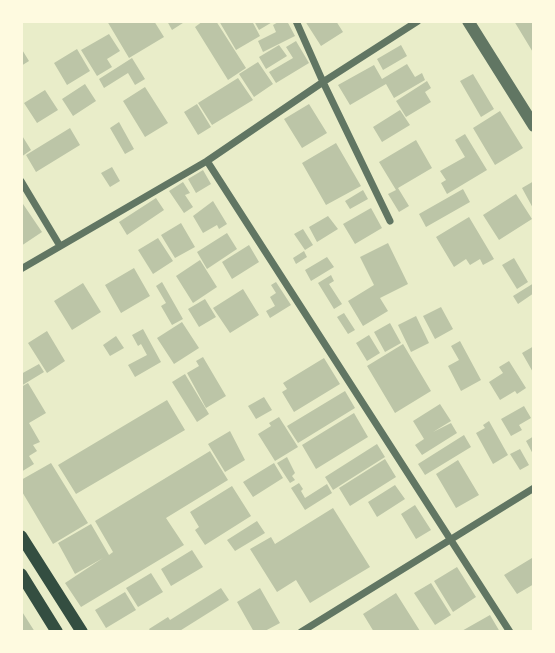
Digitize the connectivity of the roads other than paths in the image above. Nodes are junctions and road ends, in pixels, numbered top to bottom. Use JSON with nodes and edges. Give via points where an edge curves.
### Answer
{"nodes":[{"id":1,"x":296,"y":21,"type":"edge"},
{"id":2,"x":418,"y":21,"type":"edge"},
{"id":3,"x":468,"y":21,"type":"edge"},
{"id":4,"x":323,"y":82,"type":"junction"},
{"id":5,"x":534,"y":126,"type":"edge"},
{"id":6,"x":207,"y":161,"type":"junction"},
{"id":7,"x":21,"y":181,"type":"edge"},
{"id":8,"x":390,"y":221,"type":"dead end"},
{"id":9,"x":60,"y":246,"type":"junction"},
{"id":10,"x":21,"y":269,"type":"edge"},
{"id":11,"x":534,"y":488,"type":"edge"},
{"id":12,"x":21,"y":536,"type":"edge"},
{"id":13,"x":450,"y":541,"type":"junction"},
{"id":14,"x":21,"y":574,"type":"edge"},
{"id":15,"x":57,"y":632,"type":"edge"},
{"id":16,"x":82,"y":632,"type":"edge"},
{"id":17,"x":301,"y":632,"type":"edge"},
{"id":18,"x":510,"y":632,"type":"edge"}],
"edges":[{"from":1,"to":4,"type":"street"},
{"from":2,"to":4,"type":"street"},
{"from":3,"to":5,"type":"street"},
{"from":4,"to":6,"type":"street"},
{"from":4,"to":8,"type":"street"},
{"from":6,"to":9,"type":"street"},
{"from":6,"to":13,"type":"street"},
{"from":7,"to":9,"type":"street"},
{"from":9,"to":10,"type":"street"},
{"from":11,"to":13,"type":"street"},
{"from":12,"to":16,"type":"main road"},
{"from":13,"to":17,"type":"street"},
{"from":13,"to":18,"type":"street"},
{"from":14,"to":15,"type":"main road"}]}
